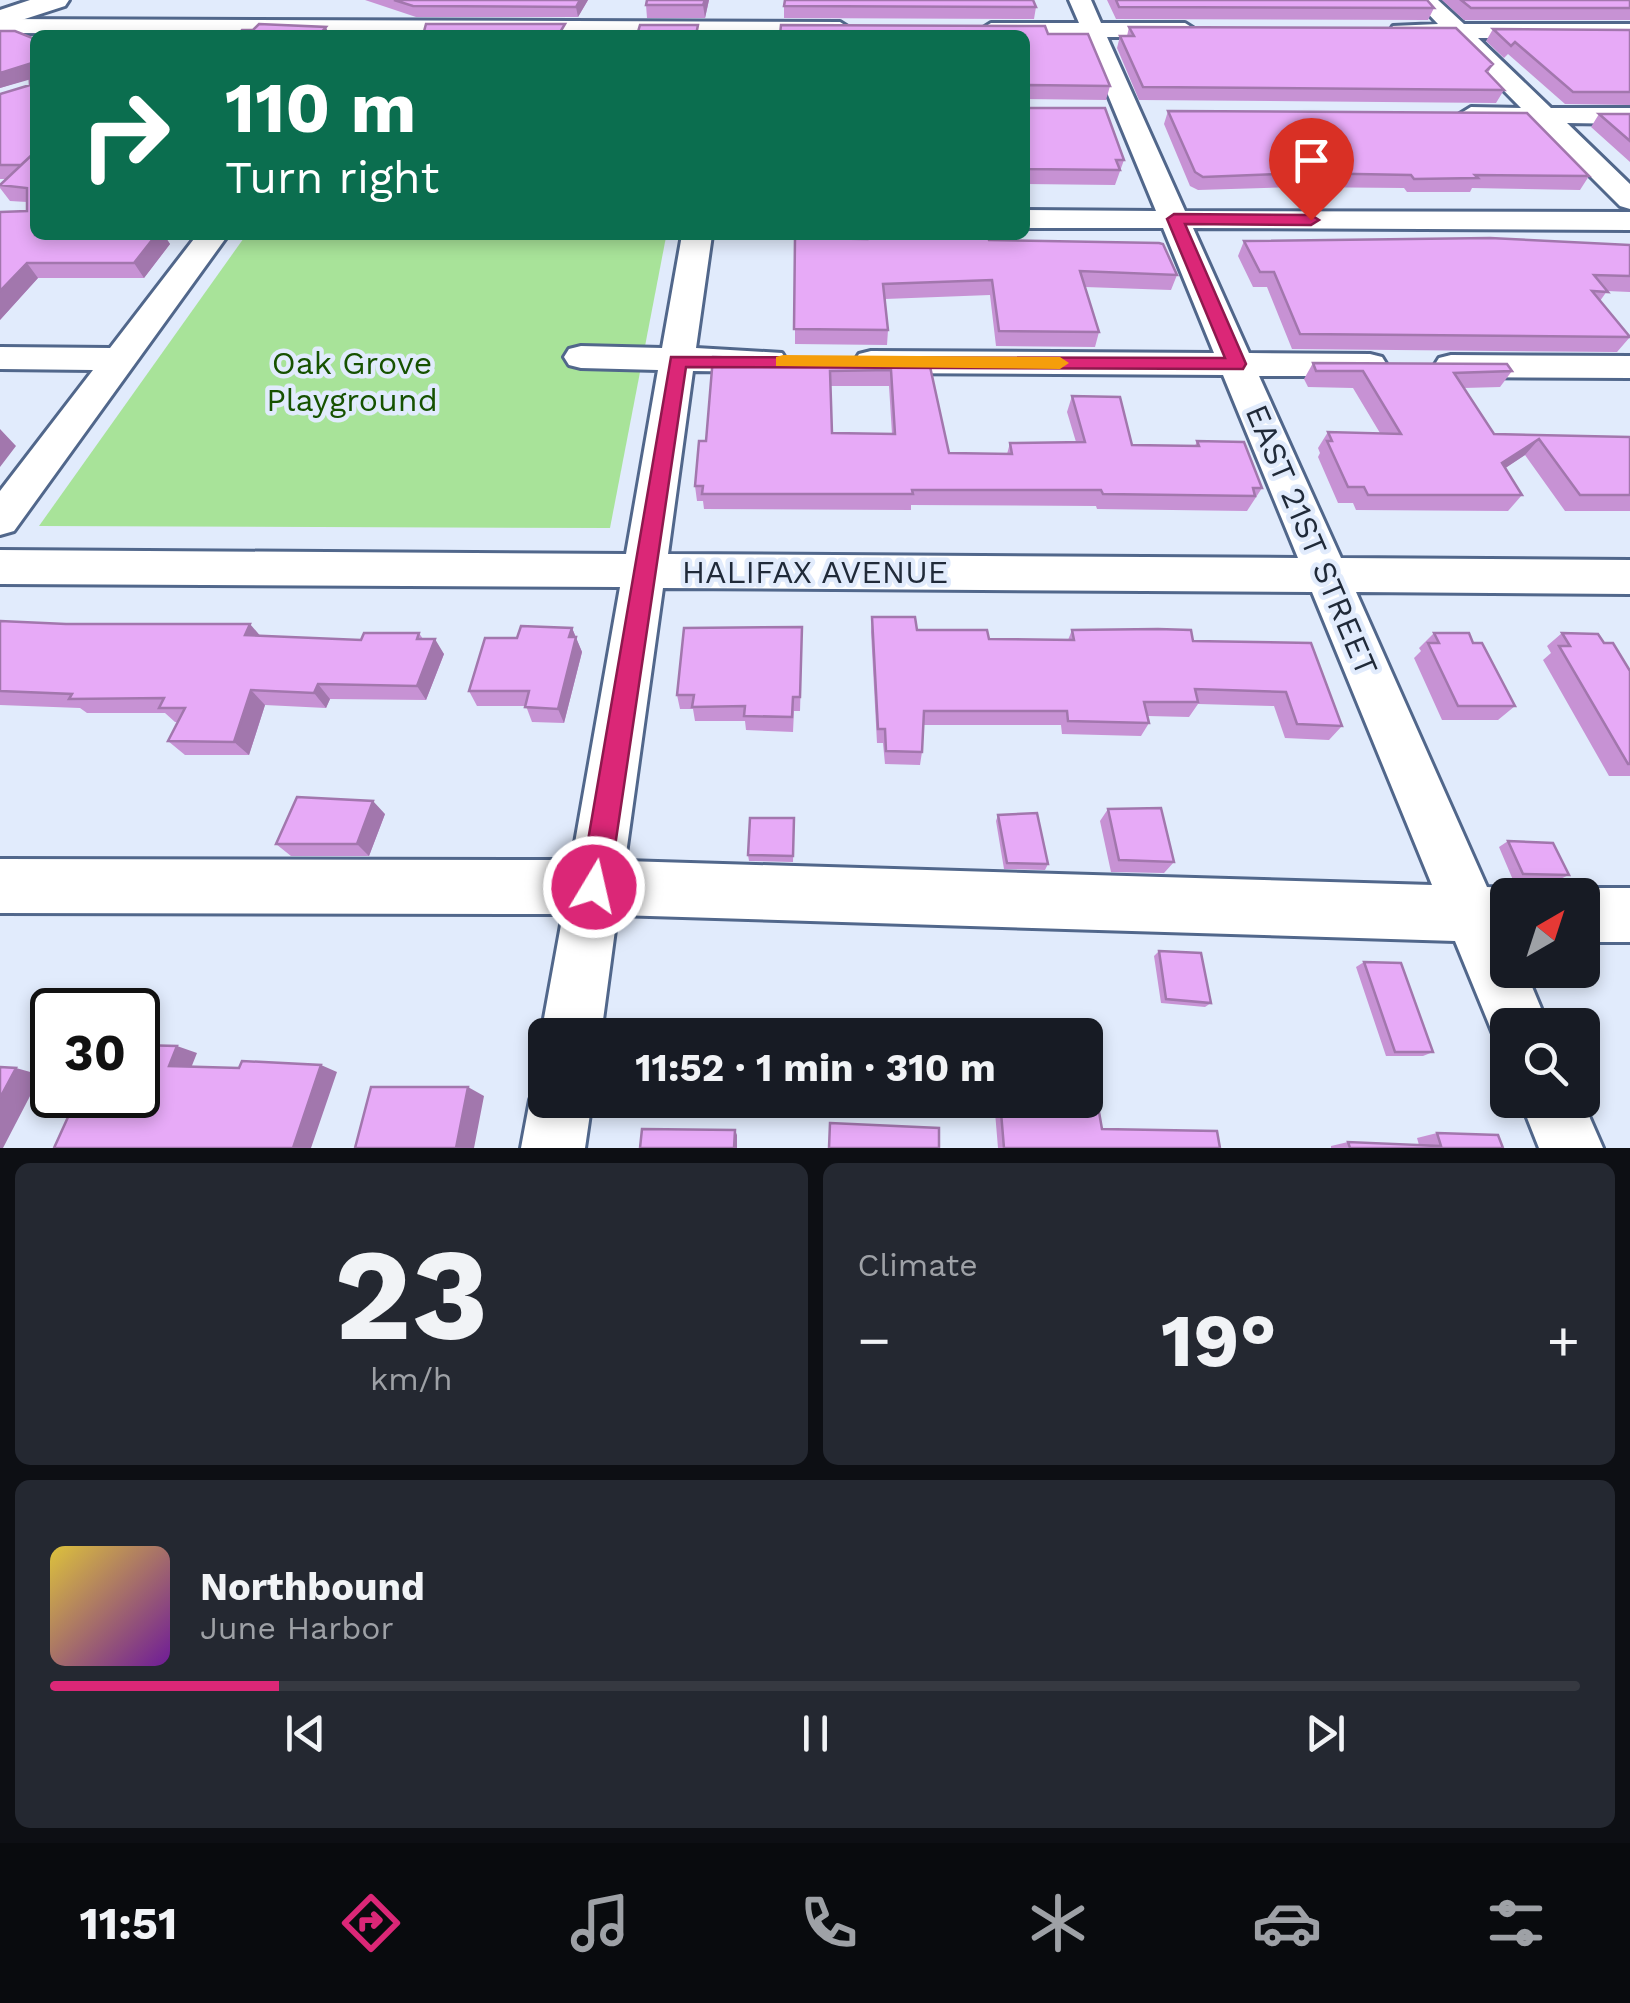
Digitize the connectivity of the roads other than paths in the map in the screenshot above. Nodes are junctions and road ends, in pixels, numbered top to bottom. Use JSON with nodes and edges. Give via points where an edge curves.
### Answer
{"nodes":[{"id":1,"x":1426,"y":0,"type":"edge"},
{"id":2,"x":124,"y":4,"type":"dead end"},
{"id":3,"x":245,"y":5,"type":"dead end"},
{"id":4,"x":55,"y":13,"type":"edge"},
{"id":5,"x":1086,"y":15,"type":"edge"},
{"id":6,"x":0,"y":22,"type":"edge"},
{"id":7,"x":729,"y":25,"type":"edge"},
{"id":8,"x":862,"y":29,"type":"edge"},
{"id":9,"x":170,"y":30,"type":"edge"},
{"id":10,"x":180,"y":30,"type":"edge"},
{"id":11,"x":425,"y":30,"type":"edge"},
{"id":12,"x":960,"y":30,"type":"edge"},
{"id":13,"x":1206,"y":30,"type":"edge"},
{"id":14,"x":1382,"y":31,"type":"edge"},
{"id":15,"x":1457,"y":31,"type":"junction"},
{"id":16,"x":1630,"y":31,"type":"edge"},
{"id":17,"x":1445,"y":115,"type":"edge"},
{"id":18,"x":1544,"y":116,"type":"junction"},
{"id":19,"x":1630,"y":116,"type":"edge"},
{"id":20,"x":1630,"y":200,"type":"edge"},
{"id":21,"x":1030,"y":218,"type":"edge"},
{"id":22,"x":1174,"y":219,"type":"junction"},
{"id":23,"x":1630,"y":221,"type":"edge"},
{"id":24,"x":210,"y":240,"type":"edge"},
{"id":25,"x":696,"y":240,"type":"edge"},
{"id":26,"x":582,"y":357,"type":"dead end"},
{"id":27,"x":0,"y":358,"type":"edge"},
{"id":28,"x":121,"y":358,"type":"junction"},
{"id":29,"x":677,"y":361,"type":"junction"},
{"id":30,"x":807,"y":362,"type":"edge"},
{"id":31,"x":846,"y":362,"type":"edge"},
{"id":32,"x":1237,"y":364,"type":"junction"},
{"id":33,"x":1630,"y":367,"type":"edge"},
{"id":34,"x":0,"y":520,"type":"edge"},
{"id":35,"x":0,"y":567,"type":"edge"},
{"id":36,"x":644,"y":572,"type":"junction"},
{"id":37,"x":1327,"y":574,"type":"junction"},
{"id":38,"x":1630,"y":577,"type":"edge"},
{"id":39,"x":0,"y":886,"type":"edge"},
{"id":40,"x":594,"y":887,"type":"junction"},
{"id":41,"x":1490,"y":915,"type":"edge"},
{"id":42,"x":1600,"y":915,"type":"edge"},
{"id":43,"x":1630,"y":916,"type":"edge"},
{"id":44,"x":574,"y":1018,"type":"edge"},
{"id":45,"x":558,"y":1118,"type":"edge"},
{"id":46,"x":1558,"y":1118,"type":"edge"},
{"id":47,"x":553,"y":1148,"type":"edge"},
{"id":48,"x":1571,"y":1148,"type":"edge"}],
"edges":[{"from":1,"to":15,"type":"street"},
{"from":2,"to":4,"type":"street"},
{"from":3,"to":10,"type":"street"},
{"from":4,"to":6,"type":"main road"},
{"from":4,"to":9,"type":"street"},
{"from":5,"to":12,"type":"street"},
{"from":5,"to":13,"type":"street"},
{"from":5,"to":22,"type":"street","name":"EAST 21ST STREET"},
{"from":7,"to":8,"type":"street"},
{"from":7,"to":11,"type":"street"},
{"from":14,"to":15,"type":"street"},
{"from":15,"to":16,"type":"street"},
{"from":15,"to":18,"type":"street"},
{"from":17,"to":18,"type":"street"},
{"from":18,"to":19,"type":"street"},
{"from":18,"to":20,"type":"street"},
{"from":21,"to":22,"type":"street"},
{"from":22,"to":23,"type":"street"},
{"from":22,"to":32,"type":"street","name":"EAST 21ST STREET"},
{"from":24,"to":28,"type":"street"},
{"from":25,"to":29,"type":"street"},
{"from":26,"to":29,"type":"street"},
{"from":27,"to":28,"type":"street"},
{"from":28,"to":34,"type":"street"},
{"from":29,"to":30,"type":"street"},
{"from":29,"to":36,"type":"street"},
{"from":31,"to":32,"type":"street"},
{"from":32,"to":33,"type":"street"},
{"from":32,"to":37,"type":"street","name":"EAST 21ST STREET"},
{"from":35,"to":36,"type":"street","name":"HALIFAX AVENUE"},
{"from":36,"to":37,"type":"street","name":"HALIFAX AVENUE"},
{"from":36,"to":40,"type":"street"},
{"from":37,"to":38,"type":"street","name":"HALIFAX AVENUE"},
{"from":37,"to":41,"type":"street","name":"EAST 21ST STREET"},
{"from":39,"to":40,"type":"street"},
{"from":40,"to":41,"type":"street"},
{"from":40,"to":44,"type":"street"},
{"from":42,"to":43,"type":"street"},
{"from":45,"to":47,"type":"street"},
{"from":46,"to":48,"type":"street"}]}
